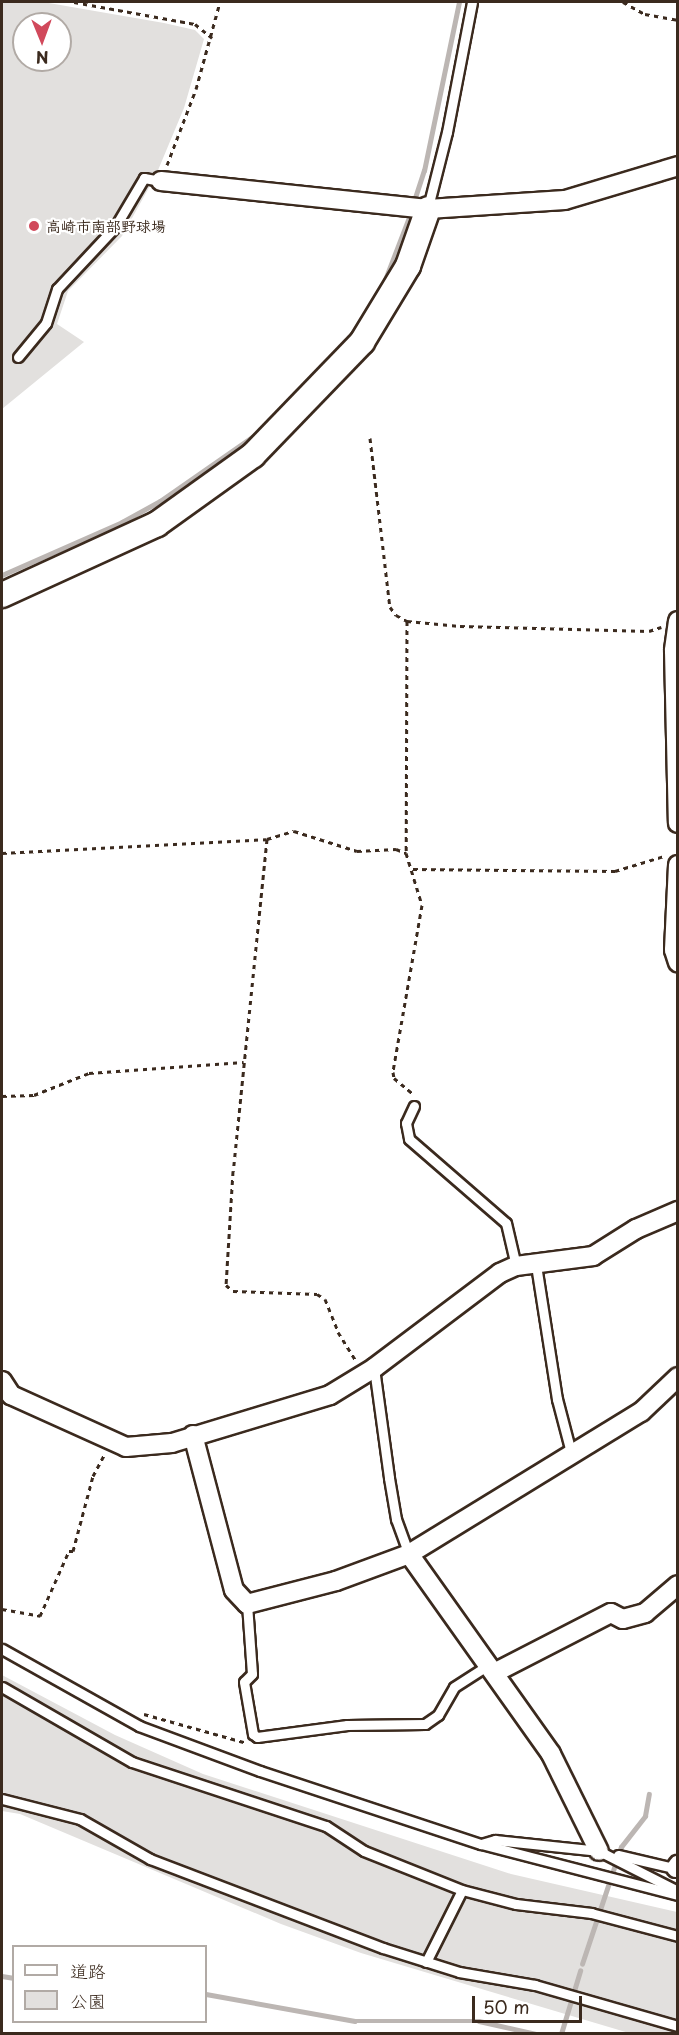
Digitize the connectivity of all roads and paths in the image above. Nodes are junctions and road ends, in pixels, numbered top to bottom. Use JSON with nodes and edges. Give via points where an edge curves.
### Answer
{"nodes":[{"id":1,"x":74,"y":2,"type":"edge"},
{"id":2,"x":220,"y":2,"type":"edge"},
{"id":3,"x":472,"y":2,"type":"edge"},
{"id":4,"x":623,"y":2,"type":"edge"},
{"id":5,"x":678,"y":20,"type":"edge"},
{"id":6,"x":212,"y":38,"type":"junction"},
{"id":7,"x":678,"y":166,"type":"edge"},
{"id":8,"x":161,"y":181,"type":"junction"},
{"id":9,"x":428,"y":209,"type":"junction"},
{"id":10,"x":18,"y":357,"type":"dead end"},
{"id":11,"x":370,"y":438,"type":"dead end"},
{"id":12,"x":2,"y":595,"type":"edge"},
{"id":13,"x":407,"y":621,"type":"junction"},
{"id":14,"x":677,"y":622,"type":"edge"},
{"id":15,"x":678,"y":823,"type":"edge"},
{"id":16,"x":267,"y":838,"type":"junction"},
{"id":17,"x":2,"y":853,"type":"edge"},
{"id":18,"x":406,"y":853,"type":"junction"},
{"id":19,"x":672,"y":860,"type":"edge"},
{"id":20,"x":412,"y":868,"type":"junction"},
{"id":21,"x":678,"y":962,"type":"edge"},
{"id":22,"x":245,"y":1062,"type":"junction"},
{"id":23,"x":2,"y":1096,"type":"edge"},
{"id":24,"x":414,"y":1106,"type":"joint"},
{"id":25,"x":678,"y":1211,"type":"edge"},
{"id":26,"x":536,"y":1264,"type":"junction"},
{"id":27,"x":516,"y":1266,"type":"junction"},
{"id":28,"x":370,"y":1372,"type":"junction"},
{"id":29,"x":678,"y":1377,"type":"edge"},
{"id":30,"x":2,"y":1381,"type":"edge"},
{"id":31,"x":193,"y":1435,"type":"junction"},
{"id":32,"x":112,"y":1441,"type":"junction"},
{"id":33,"x":572,"y":1456,"type":"junction"},
{"id":34,"x":409,"y":1554,"type":"junction"},
{"id":35,"x":678,"y":1585,"type":"edge"},
{"id":36,"x":247,"y":1604,"type":"junction"},
{"id":37,"x":2,"y":1609,"type":"edge"},
{"id":38,"x":2,"y":1649,"type":"edge"},
{"id":39,"x":493,"y":1668,"type":"junction"},
{"id":40,"x":2,"y":1687,"type":"edge"},
{"id":41,"x":119,"y":1715,"type":"junction"},
{"id":42,"x":257,"y":1737,"type":"junction"},
{"id":43,"x":2,"y":1799,"type":"edge"},
{"id":44,"x":481,"y":1844,"type":"junction"},
{"id":45,"x":599,"y":1851,"type":"junction"},
{"id":46,"x":677,"y":1867,"type":"edge"},
{"id":47,"x":462,"y":1890,"type":"junction"},
{"id":48,"x":678,"y":1893,"type":"edge"},
{"id":49,"x":678,"y":1936,"type":"edge"},
{"id":50,"x":426,"y":1962,"type":"junction"},
{"id":51,"x":678,"y":2026,"type":"edge"}],
"edges":[{"from":1,"to":6,"type":"path","via":[[195,24]]},
{"from":2,"to":6,"type":"path"},
{"from":3,"to":9,"type":"lane"},
{"from":4,"to":5,"type":"path","via":[[645,14]]},
{"from":6,"to":8,"type":"path"},
{"from":7,"to":9,"type":"street","via":[[565,200]]},
{"from":8,"to":9,"type":"street"},
{"from":8,"to":10,"type":"lane","via":[[144,178],[115,227],[57,289],[46,323]]},
{"from":9,"to":12,"type":"street","via":[[408,266],[362,342],[253,455],[157,524]]},
{"from":11,"to":13,"type":"path","via":[[390,607]]},
{"from":13,"to":14,"type":"path","via":[[649,631]]},
{"from":13,"to":18,"type":"path"},
{"from":14,"to":15,"type":"street","via":[[674,651]]},
{"from":16,"to":17,"type":"path"},
{"from":16,"to":18,"type":"path","via":[[294,831],[357,851],[396,849]]},
{"from":16,"to":22,"type":"path"},
{"from":18,"to":20,"type":"path"},
{"from":19,"to":20,"type":"path","via":[[615,871]]},
{"from":19,"to":21,"type":"street","via":[[674,950]]},
{"from":20,"to":24,"type":"path","via":[[422,905],[393,1072],[398,1082],[414,1095]]},
{"from":22,"to":23,"type":"path","via":[[89,1073],[33,1095]]},
{"from":22,"to":28,"type":"path","via":[[232,1172],[226,1285],[233,1291],[317,1294],[325,1299],[338,1332]]},
{"from":24,"to":27,"type":"lane","via":[[406,1123],[409,1139],[506,1223]]},
{"from":25,"to":26,"type":"street","via":[[636,1228],[593,1256]]},
{"from":26,"to":27,"type":"street"},
{"from":26,"to":33,"type":"lane","via":[[557,1399]]},
{"from":27,"to":28,"type":"street"},
{"from":28,"to":31,"type":"street","via":[[306,1404]]},
{"from":28,"to":34,"type":"lane","via":[[396,1519]]},
{"from":29,"to":33,"type":"street","via":[[641,1412]]},
{"from":30,"to":32,"type":"street","via":[[11,1395]]},
{"from":31,"to":32,"type":"street","via":[[172,1443],[126,1447]]},
{"from":31,"to":36,"type":"street","via":[[234,1590]]},
{"from":32,"to":37,"type":"path","via":[[93,1476],[73,1551],[69,1551],[40,1616]]},
{"from":33,"to":34,"type":"street"},
{"from":34,"to":36,"type":"street","via":[[336,1581]]},
{"from":34,"to":39,"type":"street"},
{"from":35,"to":39,"type":"street","via":[[645,1612],[623,1619],[611,1613]]},
{"from":36,"to":42,"type":"lane","via":[[252,1674],[244,1682],[253,1734]]},
{"from":38,"to":41,"type":"lane"},
{"from":39,"to":42,"type":"lane","via":[[454,1687],[438,1716],[425,1724],[347,1725]]},
{"from":39,"to":45,"type":"street","via":[[551,1754]]},
{"from":40,"to":47,"type":"lane","via":[[132,1762],[326,1826],[364,1851]]},
{"from":41,"to":42,"type":"path","via":[[150,1715],[243,1743]]},
{"from":41,"to":44,"type":"lane","via":[[260,1771]]},
{"from":43,"to":50,"type":"lane","via":[[80,1819],[150,1860]]},
{"from":44,"to":45,"type":"lane","via":[[495,1840]]},
{"from":44,"to":48,"type":"lane"},
{"from":45,"to":46,"type":"lane"},
{"from":45,"to":48,"type":"lane"},
{"from":47,"to":49,"type":"lane","via":[[516,1904],[591,1914]]},
{"from":47,"to":50,"type":"lane"},
{"from":50,"to":51,"type":"lane","via":[[486,1978],[536,1985]]}]}
